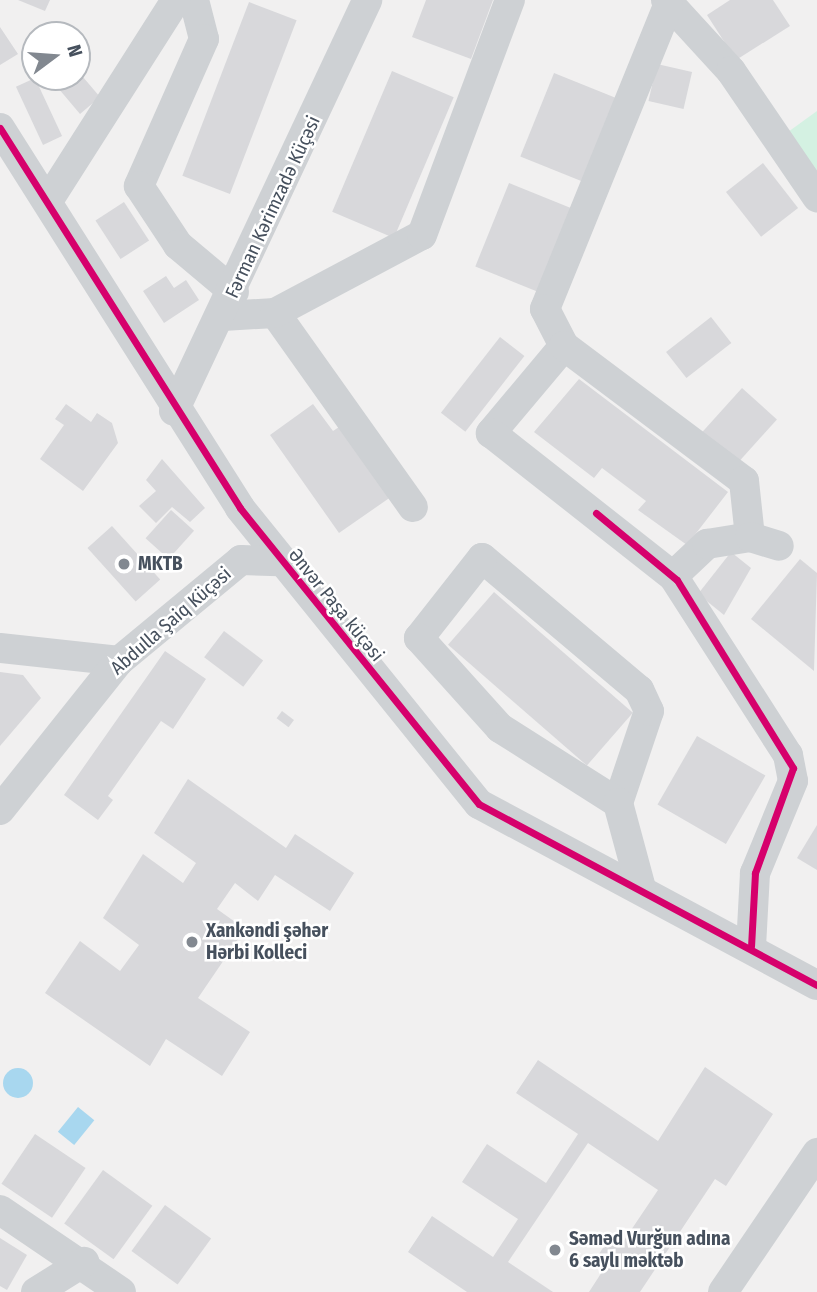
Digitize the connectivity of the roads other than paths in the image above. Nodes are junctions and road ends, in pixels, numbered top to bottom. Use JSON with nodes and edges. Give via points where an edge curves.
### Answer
{"nodes":[{"id":1,"x":176,"y":0,"type":"edge"},
{"id":2,"x":194,"y":0,"type":"edge"},
{"id":3,"x":367,"y":0,"type":"edge"},
{"id":4,"x":510,"y":0,"type":"edge"},
{"id":5,"x":667,"y":3,"type":"edge"},
{"id":6,"x":0,"y":128,"type":"edge"},
{"id":7,"x":817,"y":197,"type":"edge"},
{"id":8,"x":48,"y":201,"type":"junction"},
{"id":9,"x":228,"y":304,"type":"junction"},
{"id":10,"x":275,"y":313,"type":"junction"},
{"id":11,"x":564,"y":346,"type":"junction"},
{"id":12,"x":174,"y":411,"type":"junction"},
{"id":13,"x":413,"y":507,"type":"dead end"},
{"id":14,"x":750,"y":537,"type":"junction"},
{"id":15,"x":779,"y":546,"type":"dead end"},
{"id":16,"x":279,"y":561,"type":"junction"},
{"id":17,"x":673,"y":576,"type":"junction"},
{"id":18,"x":0,"y":648,"type":"edge"},
{"id":19,"x":119,"y":661,"type":"junction"},
{"id":20,"x":618,"y":803,"type":"junction"},
{"id":21,"x":0,"y":810,"type":"edge"},
{"id":22,"x":640,"y":888,"type":"junction"},
{"id":23,"x":751,"y":946,"type":"junction"},
{"id":24,"x":817,"y":985,"type":"edge"},
{"id":25,"x":817,"y":1153,"type":"edge"},
{"id":26,"x":0,"y":1210,"type":"edge"},
{"id":27,"x":84,"y":1262,"type":"junction"},
{"id":28,"x":36,"y":1292,"type":"edge"},
{"id":29,"x":121,"y":1292,"type":"edge"},
{"id":30,"x":723,"y":1292,"type":"edge"}],
"edges":[{"from":1,"to":8,"type":"street"},
{"from":2,"to":9,"type":"street","via":[[204,39],[138,186],[178,245]]},
{"from":3,"to":9,"type":"street","name":"Fərman Kərimzadə Küçəsi"},
{"from":4,"to":10,"type":"street","via":[[422,235]]},
{"from":5,"to":7,"type":"street","via":[[732,71]]},
{"from":5,"to":11,"type":"street","via":[[545,309]]},
{"from":6,"to":8,"type":"street","name":"Ənvər Paşa küçəsi"},
{"from":8,"to":12,"type":"street","name":"Ənvər Paşa küçəsi"},
{"from":9,"to":10,"type":"street"},
{"from":9,"to":12,"type":"street","name":"Fərman Kərimzadə Küçəsi"},
{"from":10,"to":13,"type":"street"},
{"from":11,"to":14,"type":"street","via":[[744,481]]},
{"from":11,"to":17,"type":"street","via":[[491,433]]},
{"from":12,"to":16,"type":"street","name":"Ənvər Paşa küçəsi"},
{"from":14,"to":15,"type":"street"},
{"from":14,"to":17,"type":"street","via":[[707,544]]},
{"from":16,"to":19,"type":"street","name":"Abdulla Şaiq Küçəsi","via":[[241,560]]},
{"from":16,"to":22,"type":"street","name":"Ənvər Paşa küçəsi","via":[[479,804]]},
{"from":17,"to":23,"type":"street","via":[[793,768],[793,781],[755,873]]},
{"from":18,"to":19,"type":"street"},
{"from":19,"to":21,"type":"street","name":"Abdulla Şaiq Küçəsi"},
{"from":20,"to":20,"type":"street","via":[[500,728],[419,638],[482,558],[639,690],[649,711]]},
{"from":20,"to":22,"type":"street"},
{"from":22,"to":23,"type":"street","name":"Ənvər Paşa küçəsi"},
{"from":23,"to":24,"type":"street","name":"Ənvər Paşa küçəsi"},
{"from":25,"to":30,"type":"street"},
{"from":26,"to":27,"type":"street"},
{"from":27,"to":28,"type":"street"},
{"from":27,"to":29,"type":"street"}]}
